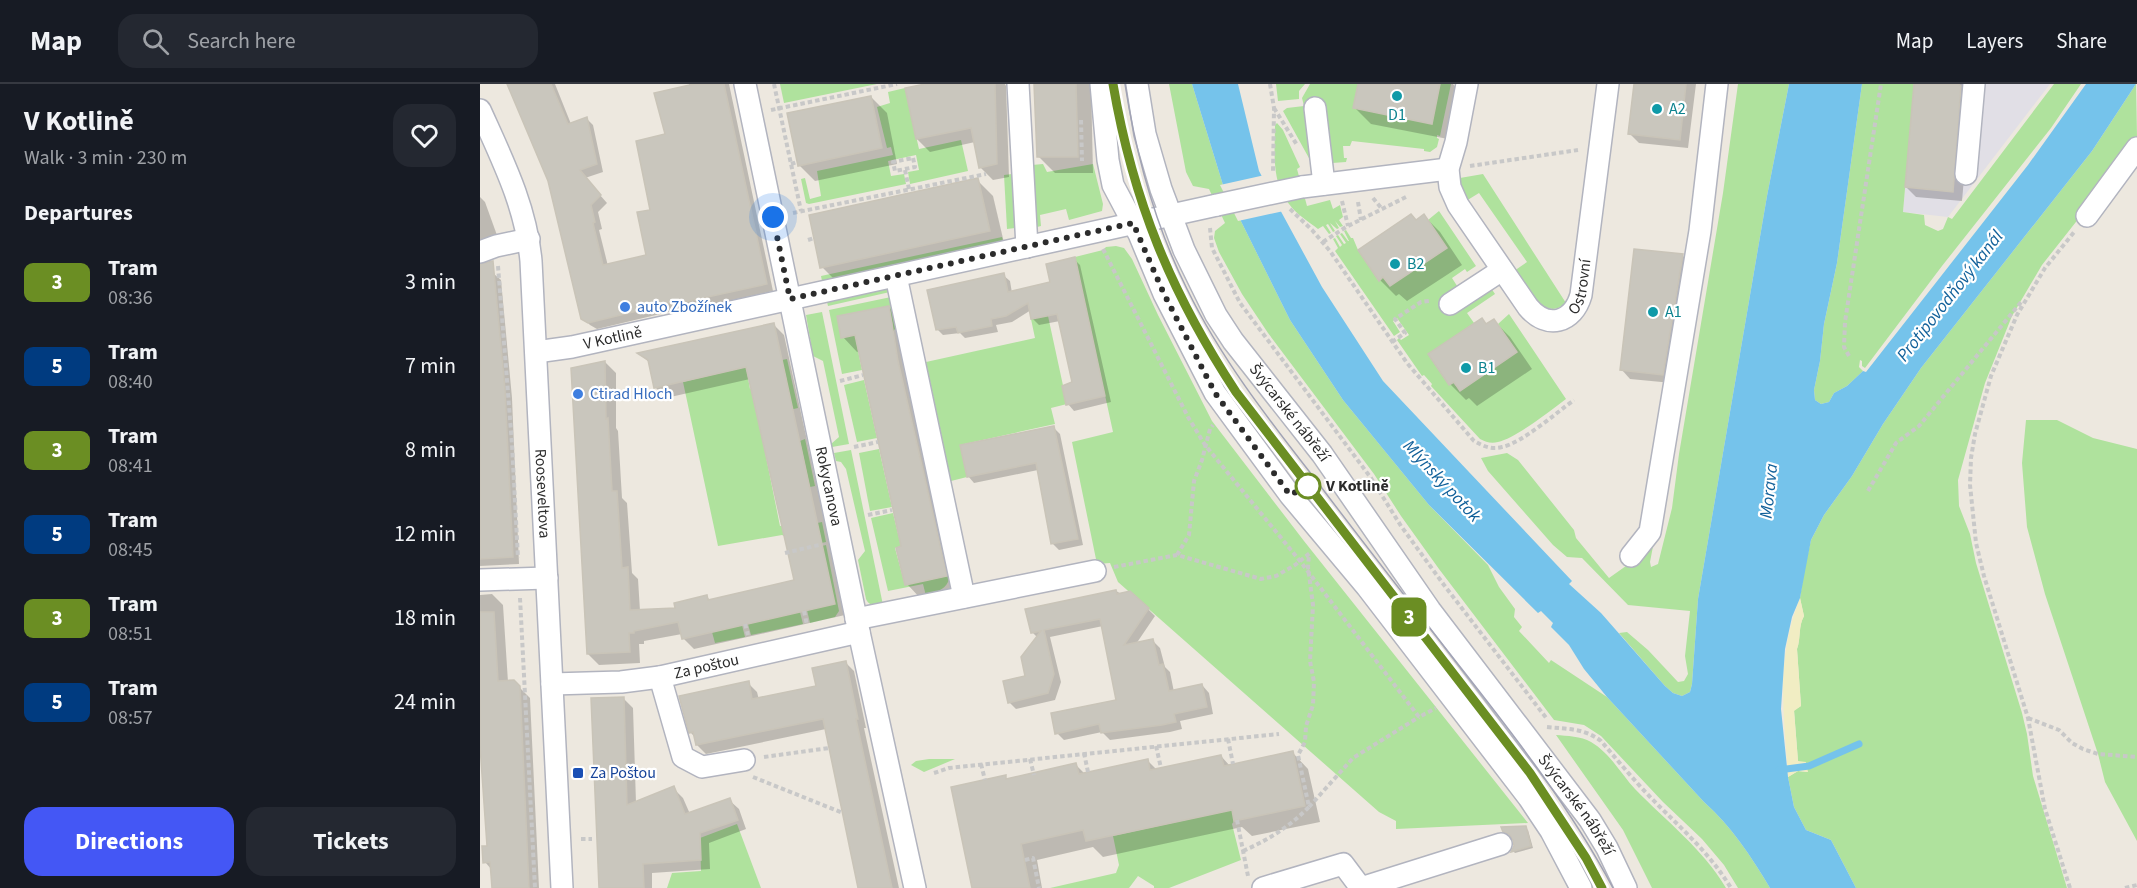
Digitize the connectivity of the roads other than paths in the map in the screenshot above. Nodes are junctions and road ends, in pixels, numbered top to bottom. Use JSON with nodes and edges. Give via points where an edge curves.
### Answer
{"nodes":[{"id":1,"x":745,"y":84,"type":"edge"},
{"id":2,"x":1018,"y":84,"type":"edge"},
{"id":3,"x":1101,"y":84,"type":"edge"},
{"id":4,"x":1137,"y":84,"type":"edge"},
{"id":5,"x":1467,"y":84,"type":"edge"},
{"id":6,"x":1608,"y":84,"type":"edge"},
{"id":7,"x":1717,"y":84,"type":"edge"},
{"id":8,"x":1974,"y":84,"type":"edge"},
{"id":9,"x":1315,"y":108,"type":"dead end"},
{"id":10,"x":480,"y":110,"type":"edge"},
{"id":11,"x":2137,"y":148,"type":"edge"},
{"id":12,"x":1448,"y":168,"type":"junction"},
{"id":13,"x":1966,"y":174,"type":"dead end"},
{"id":14,"x":1332,"y":189,"type":"junction"},
{"id":15,"x":1170,"y":215,"type":"junction"},
{"id":16,"x":2087,"y":216,"type":"road end"},
{"id":17,"x":1133,"y":223,"type":"junction"},
{"id":18,"x":529,"y":239,"type":"junction"},
{"id":19,"x":1027,"y":247,"type":"junction"},
{"id":20,"x":480,"y":252,"type":"edge"},
{"id":21,"x":1502,"y":270,"type":"junction"},
{"id":22,"x":896,"y":276,"type":"junction"},
{"id":23,"x":790,"y":299,"type":"junction"},
{"id":24,"x":1450,"y":304,"type":"dead end"},
{"id":25,"x":536,"y":352,"type":"junction"},
{"id":26,"x":1631,"y":556,"type":"dead end"},
{"id":27,"x":1095,"y":571,"type":"road end"},
{"id":28,"x":547,"y":578,"type":"junction"},
{"id":29,"x":480,"y":580,"type":"edge"},
{"id":30,"x":964,"y":597,"type":"junction"},
{"id":31,"x":857,"y":626,"type":"junction"},
{"id":32,"x":660,"y":677,"type":"junction"},
{"id":33,"x":552,"y":684,"type":"junction"},
{"id":34,"x":747,"y":768,"type":"road end"},
{"id":35,"x":1501,"y":844,"type":"dead end"},
{"id":36,"x":1256,"y":883,"type":"edge"},
{"id":37,"x":562,"y":888,"type":"edge"},
{"id":38,"x":915,"y":888,"type":"edge"},
{"id":39,"x":1361,"y":888,"type":"edge"},
{"id":40,"x":1581,"y":888,"type":"edge"},
{"id":41,"x":1626,"y":888,"type":"edge"}],
"edges":[{"from":1,"to":23,"type":"street","name":"Rokycanova"},
{"from":2,"to":19,"type":"street"},
{"from":3,"to":17,"type":"street","name":"Švýcarské nábřeží","via":[[1110,172]]},
{"from":4,"to":15,"type":"street","name":"Švýcarské nábřeží","via":[[1150,152]]},
{"from":5,"to":12,"type":"street","name":"Ostrovní"},
{"from":6,"to":21,"type":"street","name":"Ostrovní","via":[[1582,289],[1575,309],[1563,319],[1538,318]]},
{"from":7,"to":26,"type":"street","via":[[1700,231],[1650,532]]},
{"from":8,"to":13,"type":"street"},
{"from":9,"to":14,"type":"street"},
{"from":10,"to":18,"type":"street","name":"Rooseveltova","via":[[516,192]]},
{"from":11,"to":16,"type":"street"},
{"from":12,"to":14,"type":"street"},
{"from":12,"to":21,"type":"street","name":"Ostrovní","via":[[1455,200]]},
{"from":14,"to":15,"type":"street","name":"V Kotlině","bridge":true,"via":[[1302,187],[1213,215]]},
{"from":15,"to":17,"type":"street","name":"V Kotlině"},
{"from":15,"to":41,"type":"street","name":"Švýcarské nábřeží","via":[[1215,315],[1322,454],[1430,610],[1590,820]]},
{"from":17,"to":19,"type":"street","name":"V Kotlině"},
{"from":17,"to":40,"type":"street","name":"Švýcarské nábřeží","via":[[1164,294],[1221,403],[1529,798]]},
{"from":18,"to":20,"type":"street"},
{"from":18,"to":25,"type":"street","name":"Rooseveltova"},
{"from":19,"to":22,"type":"street","name":"V Kotlině"},
{"from":21,"to":24,"type":"street"},
{"from":22,"to":23,"type":"street","name":"V Kotlině"},
{"from":22,"to":30,"type":"street"},
{"from":23,"to":25,"type":"street","name":"V Kotlině"},
{"from":23,"to":31,"type":"street","name":"Rokycanova"},
{"from":25,"to":28,"type":"street","name":"Rooseveltova"},
{"from":27,"to":30,"type":"street","name":"Za poštou"},
{"from":28,"to":29,"type":"street"},
{"from":28,"to":33,"type":"street","name":"Rooseveltova"},
{"from":30,"to":31,"type":"street","name":"Za poštou"},
{"from":31,"to":32,"type":"street","name":"Za poštou"},
{"from":31,"to":38,"type":"street","name":"Rokycanova"},
{"from":32,"to":33,"type":"street","name":"Za poštou"},
{"from":32,"to":34,"type":"street","via":[[683,757],[702,767]]},
{"from":33,"to":37,"type":"street","name":"Rooseveltova"},
{"from":35,"to":39,"type":"street"},
{"from":36,"to":39,"type":"street","via":[[1343,864]]}]}
